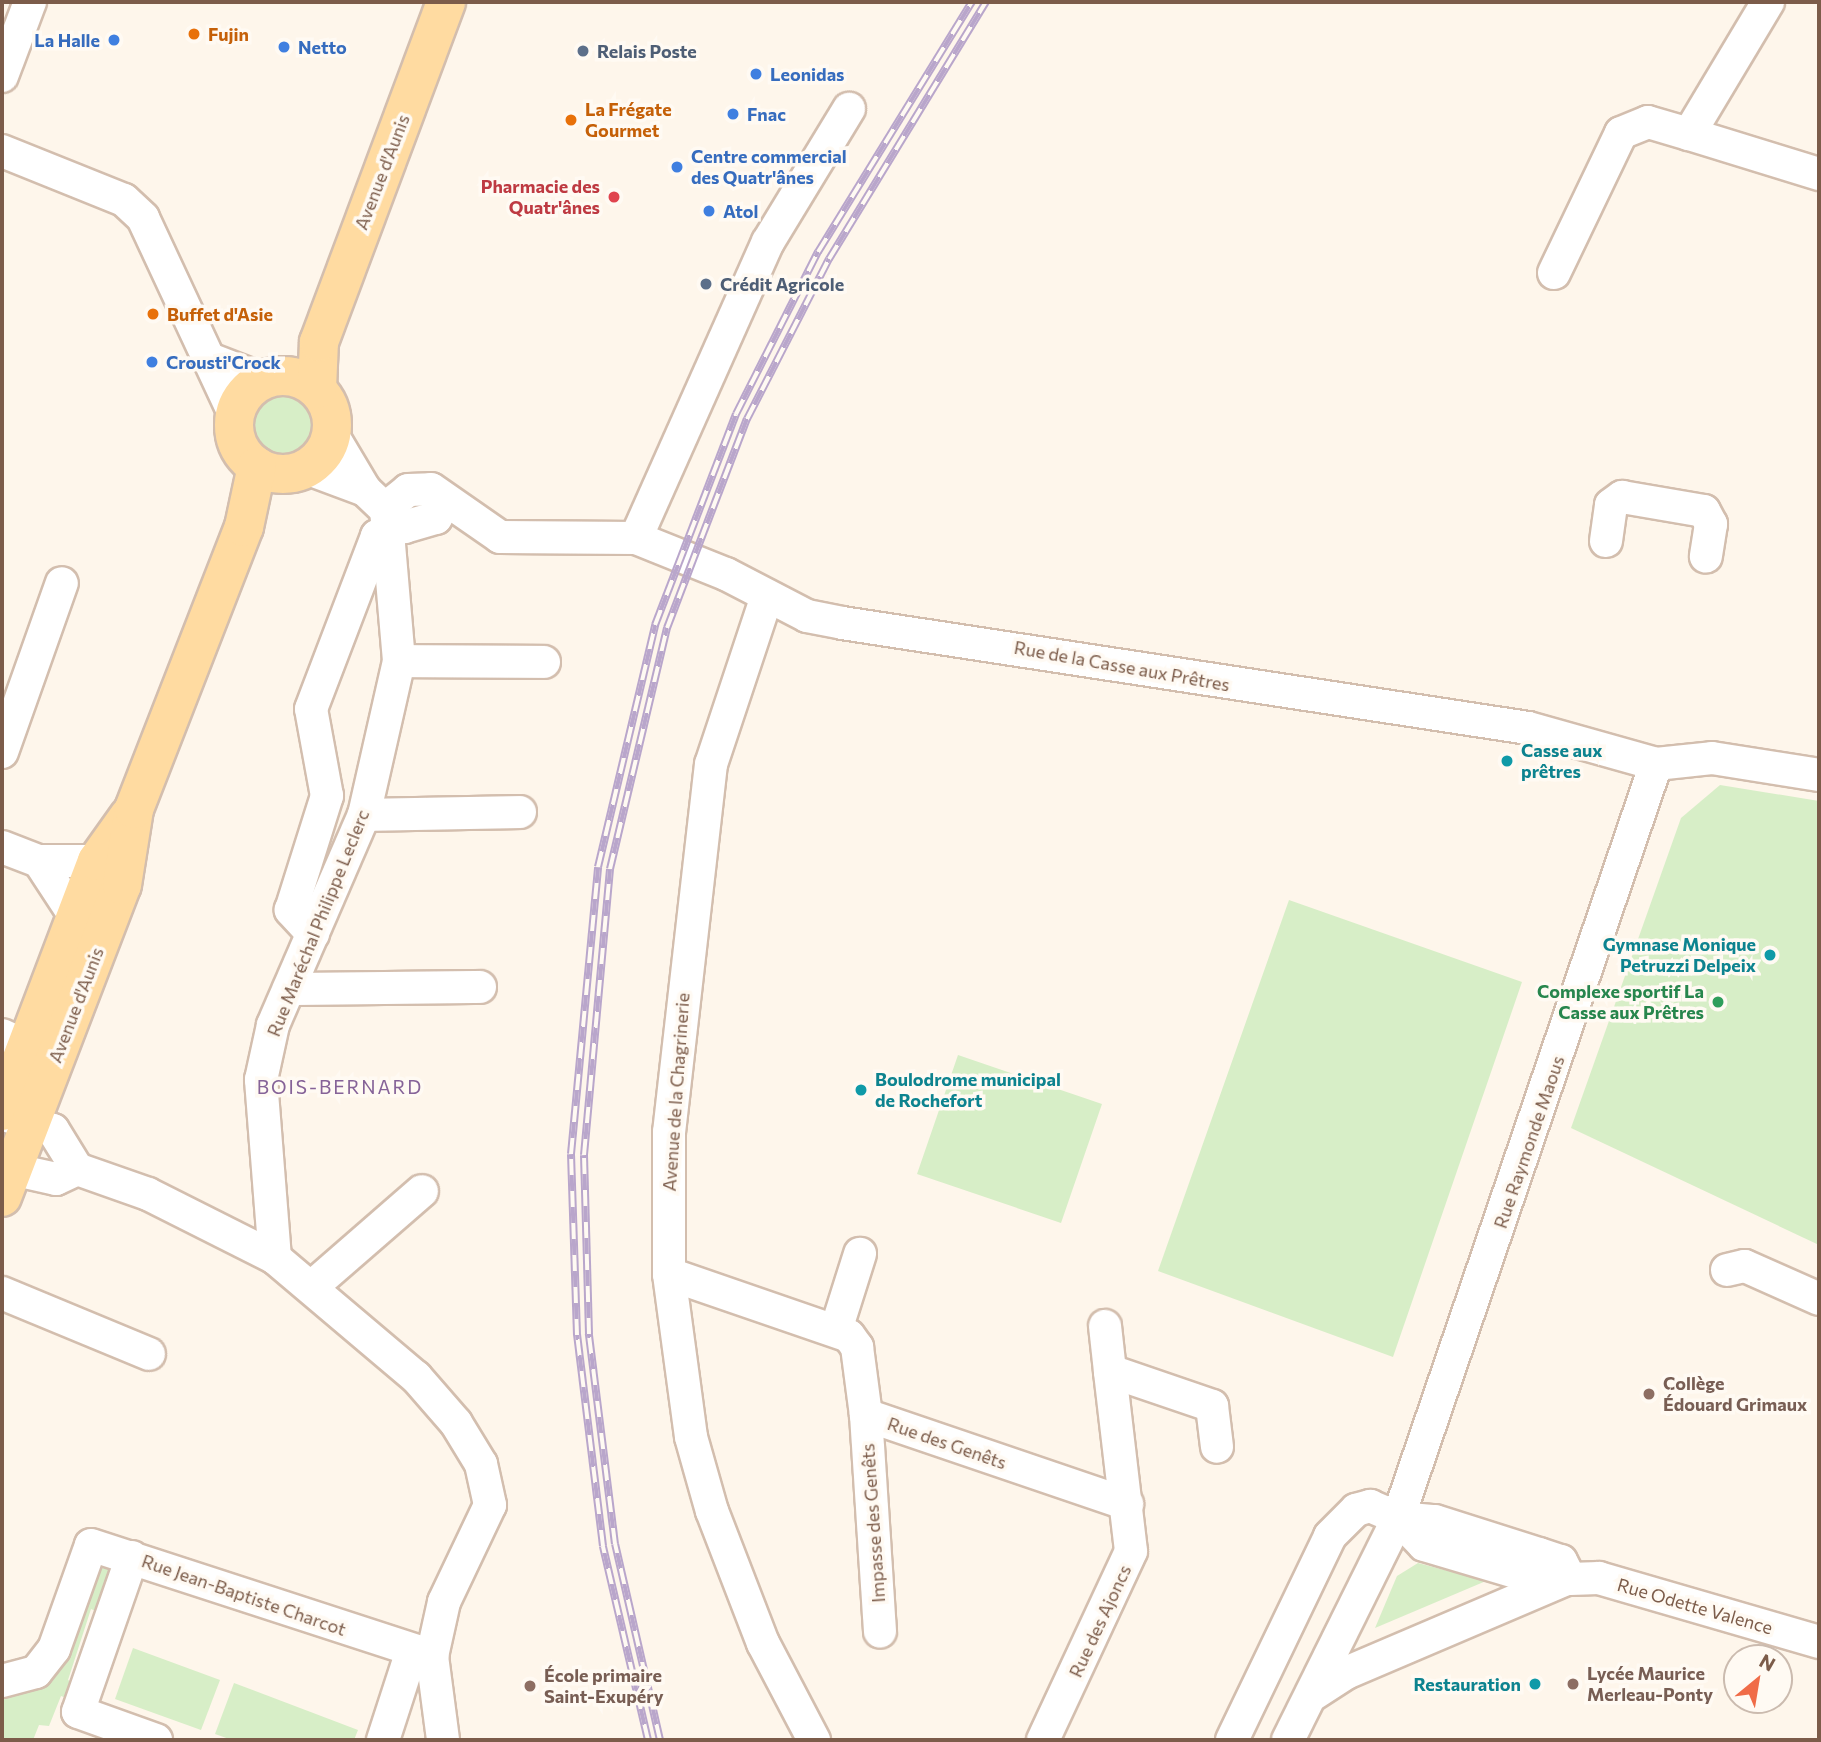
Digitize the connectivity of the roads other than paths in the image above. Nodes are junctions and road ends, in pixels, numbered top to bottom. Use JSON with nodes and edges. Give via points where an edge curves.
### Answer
{"nodes":[{"id":1,"x":30,"y":2,"type":"edge"},
{"id":2,"x":446,"y":2,"type":"edge"},
{"id":3,"x":1768,"y":2,"type":"edge"},
{"id":4,"x":2,"y":76,"type":"edge"},
{"id":5,"x":849,"y":109,"type":"dead end"},
{"id":6,"x":1689,"y":134,"type":"junction"},
{"id":7,"x":2,"y":151,"type":"edge"},
{"id":8,"x":1819,"y":174,"type":"edge"},
{"id":9,"x":1554,"y":273,"type":"dead end"},
{"id":10,"x":212,"y":360,"type":"junction"},
{"id":11,"x":288,"y":382,"type":"junction"},
{"id":12,"x":235,"y":415,"type":"junction"},
{"id":13,"x":331,"y":433,"type":"junction"},
{"id":14,"x":283,"y":469,"type":"junction"},
{"id":15,"x":380,"y":510,"type":"junction"},
{"id":16,"x":636,"y":538,"type":"junction"},
{"id":17,"x":1605,"y":541,"type":"dead end"},
{"id":18,"x":1706,"y":558,"type":"dead end"},
{"id":19,"x":62,"y":583,"type":"dead end"},
{"id":20,"x":768,"y":596,"type":"junction"},
{"id":21,"x":400,"y":661,"type":"junction"},
{"id":22,"x":544,"y":662,"type":"dead end"},
{"id":23,"x":2,"y":752,"type":"edge"},
{"id":24,"x":1656,"y":764,"type":"junction"},
{"id":25,"x":1819,"y":775,"type":"edge"},
{"id":26,"x":520,"y":812,"type":"dead end"},
{"id":27,"x":364,"y":815,"type":"junction"},
{"id":28,"x":2,"y":847,"type":"edge"},
{"id":29,"x":39,"y":861,"type":"junction"},
{"id":30,"x":110,"y":873,"type":"junction"},
{"id":31,"x":77,"y":919,"type":"junction"},
{"id":32,"x":313,"y":934,"type":"junction"},
{"id":33,"x":480,"y":987,"type":"dead end"},
{"id":34,"x":289,"y":989,"type":"junction"},
{"id":35,"x":15,"y":1041,"type":"edge"},
{"id":36,"x":12,"y":1117,"type":"edge"},
{"id":37,"x":77,"y":1169,"type":"junction"},
{"id":38,"x":5,"y":1179,"type":"edge"},
{"id":39,"x":422,"y":1191,"type":"dead end"},
{"id":40,"x":860,"y":1254,"type":"dead end"},
{"id":41,"x":275,"y":1258,"type":"junction"},
{"id":42,"x":1727,"y":1270,"type":"dead end"},
{"id":43,"x":669,"y":1274,"type":"junction"},
{"id":44,"x":314,"y":1285,"type":"junction"},
{"id":45,"x":2,"y":1293,"type":"edge"},
{"id":46,"x":1819,"y":1299,"type":"edge"},
{"id":47,"x":1105,"y":1326,"type":"dead end"},
{"id":48,"x":836,"y":1330,"type":"junction"},
{"id":49,"x":149,"y":1354,"type":"dead end"},
{"id":50,"x":1110,"y":1371,"type":"junction"},
{"id":51,"x":866,"y":1415,"type":"junction"},
{"id":52,"x":1217,"y":1447,"type":"dead end"},
{"id":53,"x":1127,"y":1504,"type":"junction"},
{"id":54,"x":1398,"y":1518,"type":"junction"},
{"id":55,"x":132,"y":1557,"type":"junction"},
{"id":56,"x":1569,"y":1577,"type":"junction"},
{"id":57,"x":1344,"y":1630,"type":"junction"},
{"id":58,"x":880,"y":1632,"type":"dead end"},
{"id":59,"x":1819,"y":1642,"type":"edge"},
{"id":60,"x":422,"y":1654,"type":"junction"},
{"id":61,"x":1364,"y":1668,"type":"junction"},
{"id":62,"x":2,"y":1681,"type":"edge"},
{"id":63,"x":1312,"y":1695,"type":"junction"},
{"id":64,"x":156,"y":1740,"type":"edge"},
{"id":65,"x":383,"y":1740,"type":"edge"},
{"id":66,"x":443,"y":1740,"type":"edge"},
{"id":67,"x":814,"y":1740,"type":"edge"},
{"id":68,"x":1043,"y":1740,"type":"edge"},
{"id":69,"x":1232,"y":1740,"type":"edge"},
{"id":70,"x":1288,"y":1740,"type":"edge"}],
"edges":[{"from":1,"to":4,"type":"street"},
{"from":2,"to":11,"type":"main road","name":"Avenue d'Aunis","via":[[319,342]]},
{"from":3,"to":6,"type":"street"},
{"from":5,"to":16,"type":"street","via":[[768,242]]},
{"from":6,"to":8,"type":"street"},
{"from":6,"to":9,"type":"street","via":[[1648,122],[1621,133]]},
{"from":7,"to":10,"type":"street","via":[[133,207],[154,233]]},
{"from":10,"to":11,"type":"street"},
{"from":10,"to":12,"type":"street"},
{"from":11,"to":12,"type":"main road","via":[[242,397]]},
{"from":11,"to":13,"type":"main road","via":[[330,409]]},
{"from":12,"to":14,"type":"main road","via":[[241,449]]},
{"from":13,"to":14,"type":"main road","via":[[323,453]]},
{"from":13,"to":15,"type":"street","name":"Rue de la Casse aux Prêtres"},
{"from":14,"to":15,"type":"street","name":"Rue de la Casse aux Prêtres"},
{"from":14,"to":30,"type":"main road","name":"Avenue d'Aunis","via":[[244,527]]},
{"from":15,"to":16,"type":"street","name":"Rue de la Casse aux Prêtres","via":[[404,527],[436,518],[444,503],[500,537]]},
{"from":15,"to":21,"type":"street","name":"Rue Maréchal Philippe Leclerc"},
{"from":15,"to":32,"type":"street","via":[[377,536],[311,709],[327,796],[291,910]]},
{"from":16,"to":20,"type":"street","name":"Rue de la Casse aux Prêtres"},
{"from":17,"to":18,"type":"street","via":[[1611,505],[1622,497],[1704,511],[1711,524]]},
{"from":19,"to":23,"type":"street"},
{"from":20,"to":24,"type":"street","name":"Rue de la Casse aux Prêtres","via":[[807,616],[891,632],[1528,728]]},
{"from":20,"to":43,"type":"street","name":"Avenue de la Chagrinerie","via":[[711,764],[669,1132]]},
{"from":21,"to":22,"type":"street"},
{"from":21,"to":27,"type":"street","name":"Rue Maréchal Philippe Leclerc"},
{"from":24,"to":25,"type":"street","name":"Rue de la Casse aux Prêtres","via":[[1712,758]]},
{"from":24,"to":54,"type":"street","name":"Rue Raymonde Maous"},
{"from":26,"to":27,"type":"street"},
{"from":27,"to":32,"type":"street","name":"Rue Maréchal Philippe Leclerc"},
{"from":28,"to":29,"type":"street"},
{"from":29,"to":30,"type":"street"},
{"from":29,"to":31,"type":"street"},
{"from":30,"to":31,"type":"main road","name":"Avenue d'Aunis"},
{"from":30,"to":36,"type":"main road","name":"Avenue d'Aunis"},
{"from":31,"to":35,"type":"main road","name":"Avenue d'Aunis"},
{"from":32,"to":34,"type":"street","name":"Rue Maréchal Philippe Leclerc"},
{"from":33,"to":34,"type":"street"},
{"from":34,"to":41,"type":"street","name":"Rue Maréchal Philippe Leclerc","via":[[261,1080]]},
{"from":35,"to":36,"type":"main road","name":"Avenue d'Aunis"},
{"from":36,"to":37,"type":"street","via":[[53,1130]]},
{"from":36,"to":38,"type":"main road","name":"Avenue d'Aunis"},
{"from":37,"to":38,"type":"street","via":[[56,1179]]},
{"from":37,"to":41,"type":"street","via":[[148,1194]]},
{"from":39,"to":44,"type":"street"},
{"from":40,"to":48,"type":"street"},
{"from":41,"to":44,"type":"street"},
{"from":42,"to":46,"type":"street","via":[[1745,1266]]},
{"from":43,"to":48,"type":"street","name":"Rue des Genêts"},
{"from":43,"to":67,"type":"street","name":"Avenue de la Chagrinerie","via":[[691,1437],[712,1511],[763,1643]]},
{"from":44,"to":60,"type":"street","via":[[416,1377],[481,1464],[489,1505]]},
{"from":45,"to":49,"type":"street"},
{"from":47,"to":50,"type":"street","name":"Rue des Ajoncs"},
{"from":48,"to":51,"type":"street","name":"Rue des Genêts","via":[[857,1346]]},
{"from":50,"to":52,"type":"street","via":[[1213,1406]]},
{"from":50,"to":53,"type":"street","name":"Rue des Ajoncs"},
{"from":51,"to":53,"type":"street","name":"Rue des Genêts"},
{"from":51,"to":58,"type":"street","name":"Impasse des Genêts"},
{"from":53,"to":68,"type":"street","name":"Rue des Ajoncs","via":[[1129,1560]]},
{"from":54,"to":56,"type":"street","via":[[1435,1521],[1561,1561]]},
{"from":54,"to":57,"type":"street","name":"Rue Raymonde Maous"},
{"from":54,"to":69,"type":"street","via":[[1370,1506],[1356,1510],[1330,1536]]},
{"from":55,"to":60,"type":"street","name":"Rue Jean-Baptiste Charcot"},
{"from":55,"to":62,"type":"street","via":[[91,1545],[54,1649],[36,1672]]},
{"from":55,"to":64,"type":"street","name":"Rue Jean-Baptiste Charcot","via":[[78,1712]]},
{"from":56,"to":59,"type":"street","name":"Rue Odette Valence","via":[[1599,1578]]},
{"from":56,"to":61,"type":"street"},
{"from":57,"to":61,"type":"street"},
{"from":57,"to":63,"type":"street","name":"Rue Raymonde Maous"},
{"from":60,"to":65,"type":"street"},
{"from":60,"to":66,"type":"street"},
{"from":61,"to":63,"type":"street"},
{"from":63,"to":70,"type":"street","name":"Rue Raymonde Maous"}]}
